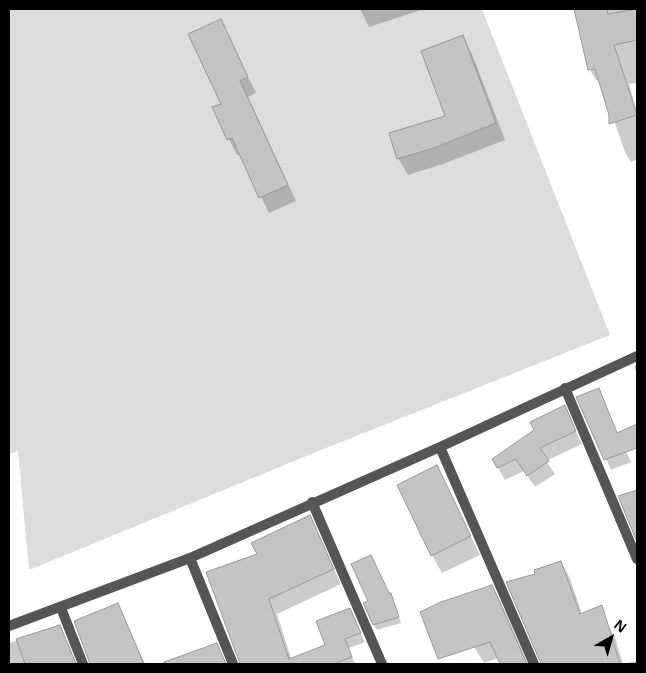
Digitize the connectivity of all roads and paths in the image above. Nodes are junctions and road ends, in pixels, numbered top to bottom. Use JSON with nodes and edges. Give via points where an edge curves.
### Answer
{"nodes":[{"id":1,"x":637,"y":356,"type":"edge"},
{"id":2,"x":565,"y":388,"type":"junction"},
{"id":3,"x":440,"y":447,"type":"junction"},
{"id":4,"x":312,"y":502,"type":"junction"},
{"id":5,"x":190,"y":558,"type":"junction"},
{"id":6,"x":637,"y":559,"type":"edge"},
{"id":7,"x":61,"y":608,"type":"junction"},
{"id":8,"x":9,"y":626,"type":"edge"},
{"id":9,"x":83,"y":664,"type":"edge"},
{"id":10,"x":233,"y":664,"type":"edge"},
{"id":11,"x":382,"y":664,"type":"edge"},
{"id":12,"x":534,"y":664,"type":"edge"}],
"edges":[{"from":1,"to":2,"type":"street"},
{"from":2,"to":3,"type":"street"},
{"from":2,"to":6,"type":"street"},
{"from":3,"to":4,"type":"street"},
{"from":3,"to":12,"type":"street"},
{"from":4,"to":5,"type":"street"},
{"from":4,"to":11,"type":"street"},
{"from":5,"to":7,"type":"street"},
{"from":5,"to":10,"type":"street"},
{"from":7,"to":8,"type":"street"},
{"from":7,"to":9,"type":"street"}]}
